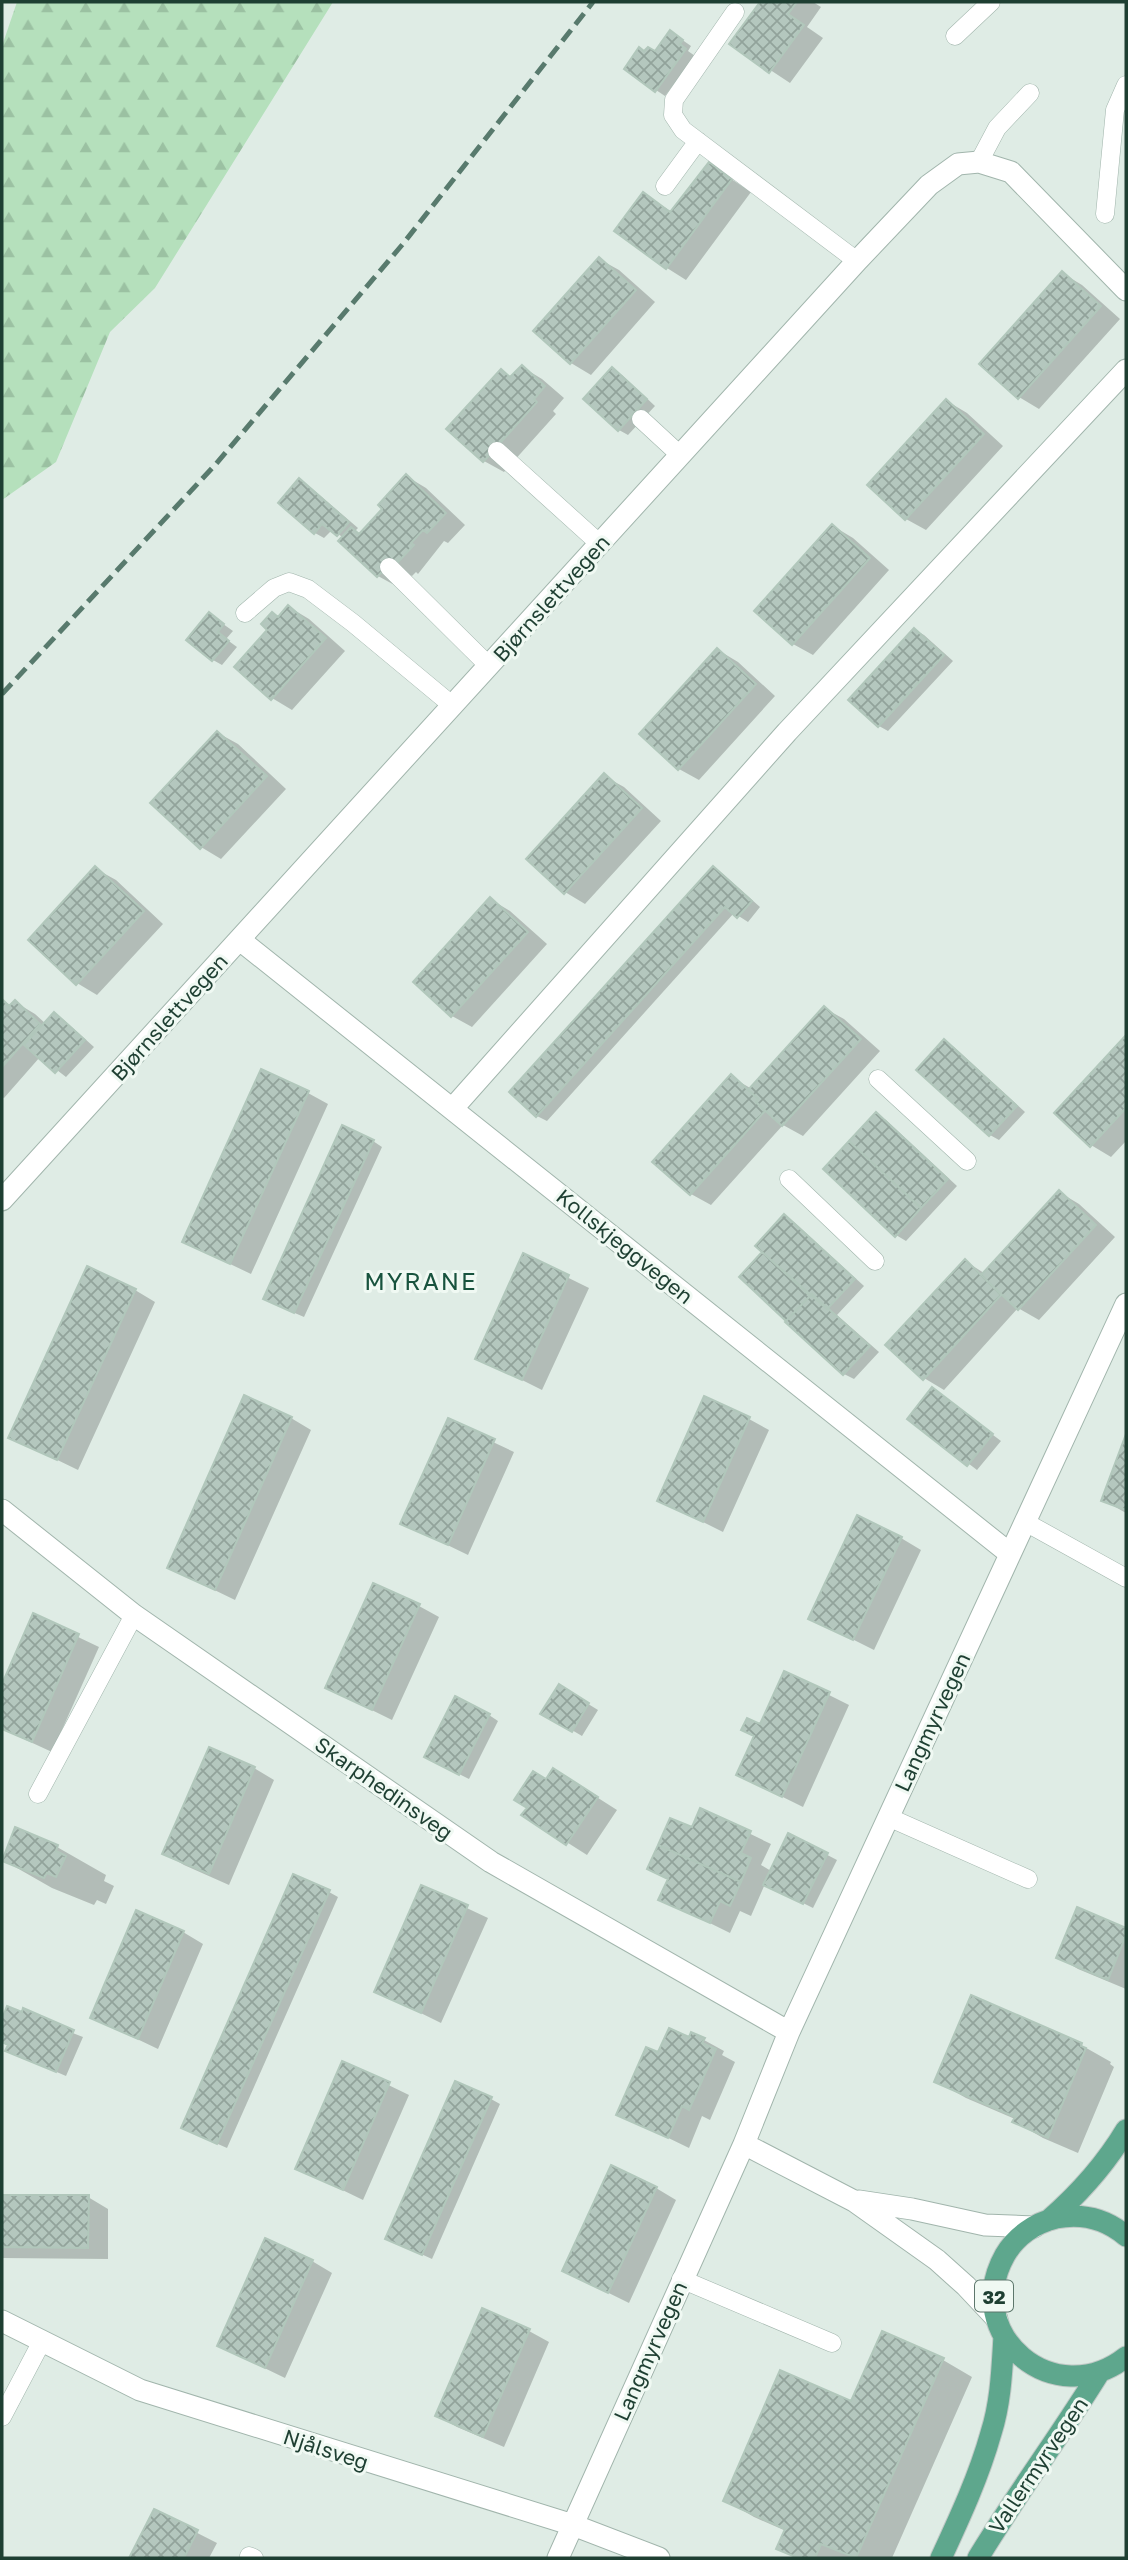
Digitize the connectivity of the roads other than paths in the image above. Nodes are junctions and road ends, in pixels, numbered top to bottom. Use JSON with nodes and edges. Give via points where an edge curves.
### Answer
{"nodes":[{"id":1,"x":991,"y":2,"type":"edge"},
{"id":2,"x":736,"y":12,"type":"dead end"},
{"id":3,"x":955,"y":36,"type":"dead end"},
{"id":4,"x":1126,"y":85,"type":"edge"},
{"id":5,"x":1030,"y":93,"type":"dead end"},
{"id":6,"x":698,"y":141,"type":"junction"},
{"id":7,"x":979,"y":162,"type":"junction"},
{"id":8,"x":665,"y":186,"type":"dead end"},
{"id":9,"x":1105,"y":214,"type":"dead end"},
{"id":10,"x":857,"y":261,"type":"junction"},
{"id":11,"x":1126,"y":290,"type":"edge"},
{"id":12,"x":1126,"y":370,"type":"edge"},
{"id":13,"x":641,"y":419,"type":"dead end"},
{"id":14,"x":496,"y":451,"type":"dead end"},
{"id":15,"x":680,"y":455,"type":"junction"},
{"id":16,"x":600,"y":544,"type":"junction"},
{"id":17,"x":389,"y":567,"type":"dead end"},
{"id":18,"x":245,"y":612,"type":"dead end"},
{"id":19,"x":489,"y":666,"type":"junction"},
{"id":20,"x":453,"y":706,"type":"junction"},
{"id":21,"x":240,"y":940,"type":"junction"},
{"id":22,"x":878,"y":1079,"type":"dead end"},
{"id":23,"x":453,"y":1108,"type":"junction"},
{"id":24,"x":967,"y":1161,"type":"dead end"},
{"id":25,"x":789,"y":1179,"type":"dead end"},
{"id":26,"x":2,"y":1200,"type":"edge"},
{"id":27,"x":875,"y":1261,"type":"dead end"},
{"id":28,"x":1126,"y":1304,"type":"edge"},
{"id":29,"x":2,"y":1510,"type":"edge"},
{"id":30,"x":1025,"y":1522,"type":"junction"},
{"id":31,"x":1009,"y":1553,"type":"junction"},
{"id":32,"x":1126,"y":1578,"type":"edge"},
{"id":33,"x":134,"y":1615,"type":"junction"},
{"id":34,"x":38,"y":1794,"type":"dead end"},
{"id":35,"x":888,"y":1817,"type":"junction"},
{"id":36,"x":1028,"y":1879,"type":"dead end"},
{"id":37,"x":789,"y":2032,"type":"junction"},
{"id":38,"x":1126,"y":2130,"type":"edge"},
{"id":39,"x":744,"y":2144,"type":"junction"},
{"id":40,"x":854,"y":2201,"type":"junction"},
{"id":41,"x":1042,"y":2223,"type":"junction"},
{"id":42,"x":1126,"y":2236,"type":"edge"},
{"id":43,"x":681,"y":2279,"type":"junction"},
{"id":44,"x":2,"y":2320,"type":"edge"},
{"id":45,"x":1000,"y":2328,"type":"junction"},
{"id":46,"x":42,"y":2341,"type":"junction"},
{"id":47,"x":832,"y":2343,"type":"dead end"},
{"id":48,"x":1117,"y":2365,"type":"edge"},
{"id":49,"x":2,"y":2417,"type":"edge"},
{"id":50,"x":573,"y":2525,"type":"junction"},
{"id":51,"x":558,"y":2558,"type":"edge"},
{"id":52,"x":659,"y":2558,"type":"edge"},
{"id":53,"x":941,"y":2558,"type":"edge"},
{"id":54,"x":978,"y":2558,"type":"edge"}],
"edges":[{"from":1,"to":3,"type":"lane"},
{"from":2,"to":6,"type":"lane","via":[[674,100],[673,116]]},
{"from":4,"to":9,"type":"lane","via":[[1115,110]]},
{"from":5,"to":7,"type":"lane","via":[[997,128]]},
{"from":6,"to":8,"type":"lane"},
{"from":6,"to":10,"type":"lane"},
{"from":7,"to":10,"type":"street","name":"Bjørnslettvegen","via":[[958,164],[929,185]]},
{"from":7,"to":11,"type":"street","via":[[1011,172]]},
{"from":10,"to":15,"type":"street","name":"Bjørnslettvegen"},
{"from":12,"to":23,"type":"street","via":[[787,732]]},
{"from":13,"to":15,"type":"lane"},
{"from":14,"to":16,"type":"lane"},
{"from":15,"to":16,"type":"street","name":"Bjørnslettvegen"},
{"from":16,"to":19,"type":"street","name":"Bjørnslettvegen"},
{"from":17,"to":19,"type":"lane"},
{"from":18,"to":20,"type":"lane","via":[[289,582],[308,589]]},
{"from":19,"to":20,"type":"street","name":"Bjørnslettvegen"},
{"from":20,"to":21,"type":"street","name":"Bjørnslettvegen"},
{"from":21,"to":23,"type":"street","name":"Kollskjeggvegen"},
{"from":21,"to":26,"type":"street","name":"Bjørnslettvegen"},
{"from":22,"to":24,"type":"lane"},
{"from":23,"to":31,"type":"street","name":"Kollskjeggvegen"},
{"from":25,"to":27,"type":"lane"},
{"from":28,"to":30,"type":"street","name":"Langmyrvegen"},
{"from":29,"to":33,"type":"street","name":"Skarphedinsveg"},
{"from":30,"to":31,"type":"street","name":"Langmyrvegen"},
{"from":30,"to":32,"type":"lane"},
{"from":31,"to":35,"type":"street","name":"Langmyrvegen"},
{"from":33,"to":34,"type":"lane"},
{"from":33,"to":37,"type":"street","name":"Skarphedinsveg","via":[[491,1862]]},
{"from":35,"to":36,"type":"lane"},
{"from":35,"to":37,"type":"street","name":"Langmyrvegen"},
{"from":37,"to":39,"type":"street","name":"Langmyrvegen"},
{"from":38,"to":41,"type":"main road","number":"32","via":[[1081,2191]]},
{"from":39,"to":40,"type":"street"},
{"from":39,"to":43,"type":"street","name":"Langmyrvegen"},
{"from":40,"to":41,"type":"street","via":[[985,2225]]},
{"from":40,"to":45,"type":"street","via":[[937,2260],[966,2286]]},
{"from":41,"to":42,"type":"main road","via":[[1084,2217],[1117,2228]]},
{"from":41,"to":45,"type":"main road","number":"32","via":[[1014,2243],[1000,2264],[993,2301]]},
{"from":43,"to":47,"type":"lane"},
{"from":43,"to":50,"type":"street","name":"Langmyrvegen"},
{"from":44,"to":46,"type":"street","name":"Njålsveg"},
{"from":45,"to":48,"type":"main road","number":"32","via":[[1015,2351],[1046,2372],[1082,2376]]},
{"from":45,"to":53,"type":"main road","name":"Vallermyrvegen","number":"32","via":[[1000,2389],[992,2431]]},
{"from":46,"to":49,"type":"lane"},
{"from":46,"to":50,"type":"street","name":"Njålsveg","via":[[140,2390]]},
{"from":48,"to":54,"type":"main road","name":"Vallermyrvegen","number":"32","via":[[1005,2513]]},
{"from":50,"to":51,"type":"street","name":"Langmyrvegen"},
{"from":50,"to":52,"type":"street","name":"Njålsveg"}]}
